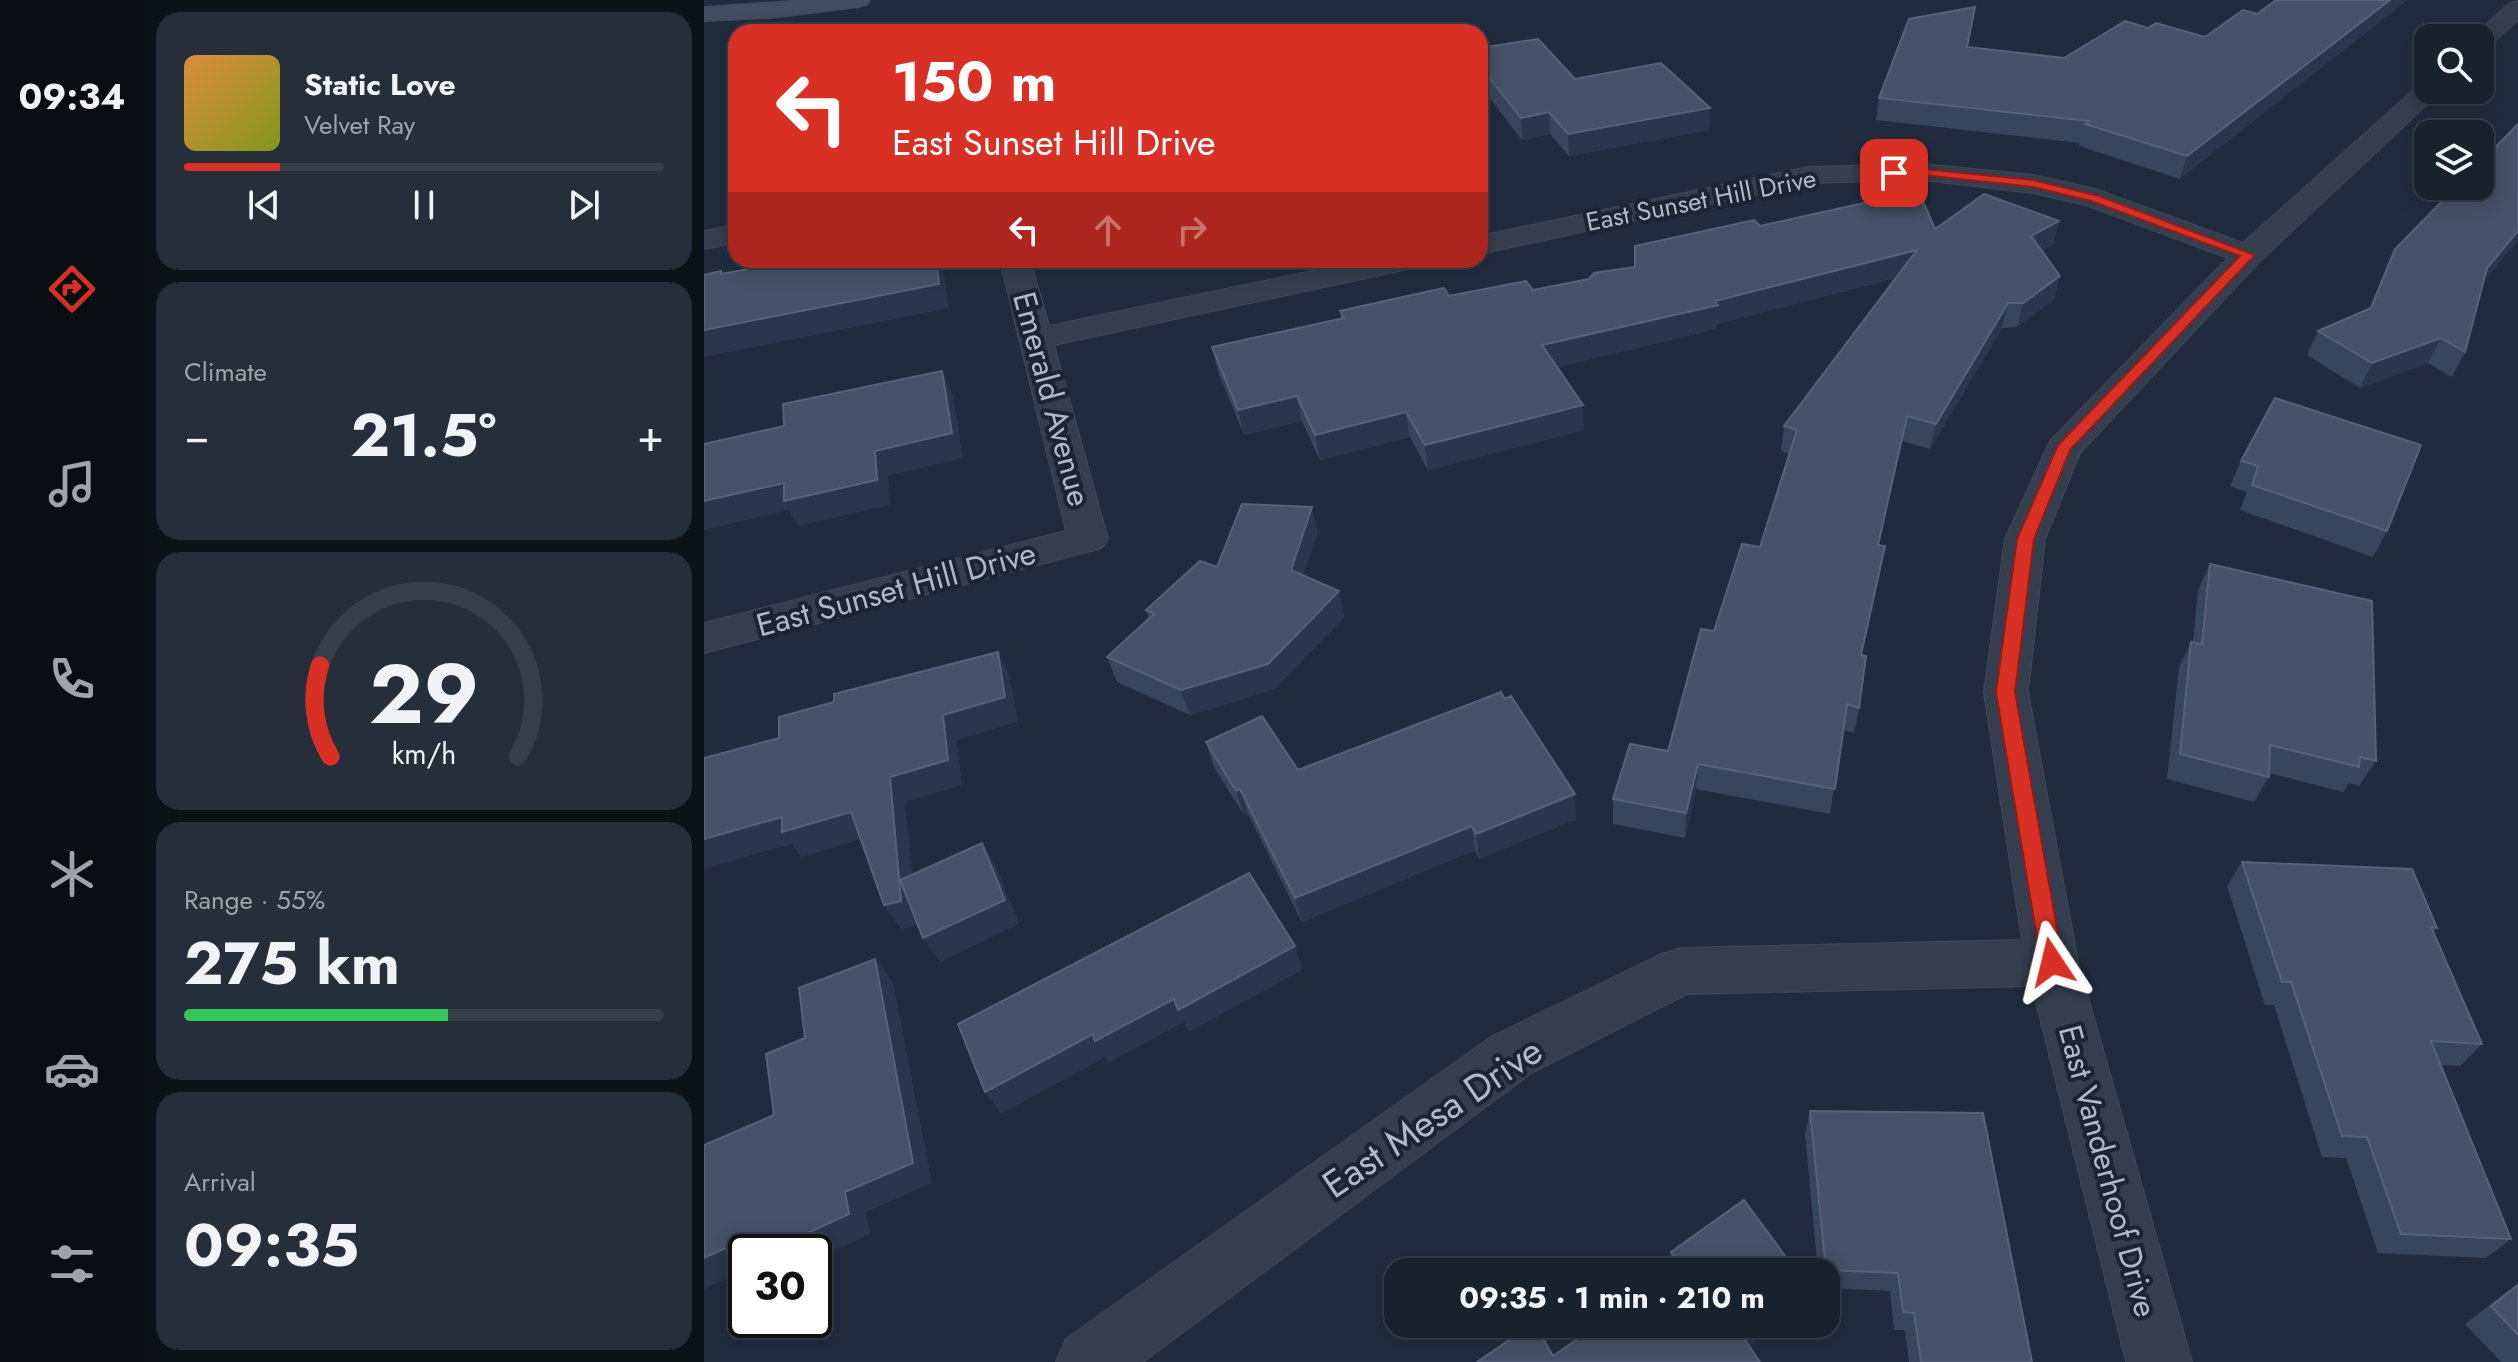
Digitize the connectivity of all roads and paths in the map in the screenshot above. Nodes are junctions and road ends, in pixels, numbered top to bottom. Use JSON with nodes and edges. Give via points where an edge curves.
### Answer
{"nodes":[{"id":1,"x":859,"y":0,"type":"edge"},
{"id":2,"x":2518,"y":8,"type":"edge"},
{"id":3,"x":704,"y":14,"type":"edge"},
{"id":4,"x":2494,"y":29,"type":"edge"},
{"id":5,"x":2414,"y":103,"type":"edge"},
{"id":6,"x":728,"y":236,"type":"edge"},
{"id":7,"x":704,"y":240,"type":"edge"},
{"id":8,"x":1488,"y":243,"type":"edge"},
{"id":9,"x":2248,"y":255,"type":"junction"},
{"id":10,"x":1017,"y":268,"type":"edge"},
{"id":11,"x":1370,"y":268,"type":"edge"},
{"id":12,"x":1035,"y":339,"type":"junction"},
{"id":13,"x":1088,"y":539,"type":"joint"},
{"id":14,"x":704,"y":638,"type":"edge"},
{"id":15,"x":2052,"y":962,"type":"junction"},
{"id":16,"x":1089,"y":1362,"type":"edge"},
{"id":17,"x":2159,"y":1362,"type":"edge"}],
"edges":[{"from":1,"to":3,"type":"street"},
{"from":2,"to":4,"type":"street"},
{"from":5,"to":9,"type":"street","name":"East Vanderhoof Drive"},
{"from":6,"to":7,"type":"street"},
{"from":8,"to":9,"type":"street","name":"East Sunset Hill Drive","via":[[1808,175],[1923,172],[2033,184],[2095,198]]},
{"from":9,"to":15,"type":"street","name":"East Vanderhoof Drive","via":[[2063,449],[2025,539],[2006,692]]},
{"from":10,"to":12,"type":"street","name":"Emerald Avenue"},
{"from":11,"to":12,"type":"street"},
{"from":12,"to":13,"type":"street","name":"Emerald Avenue"},
{"from":13,"to":14,"type":"street","name":"East Sunset Hill Drive"},
{"from":15,"to":16,"type":"street","name":"East Mesa Drive","via":[[1681,971],[1511,1055]]},
{"from":15,"to":17,"type":"street","name":"East Vanderhoof Drive"}]}
